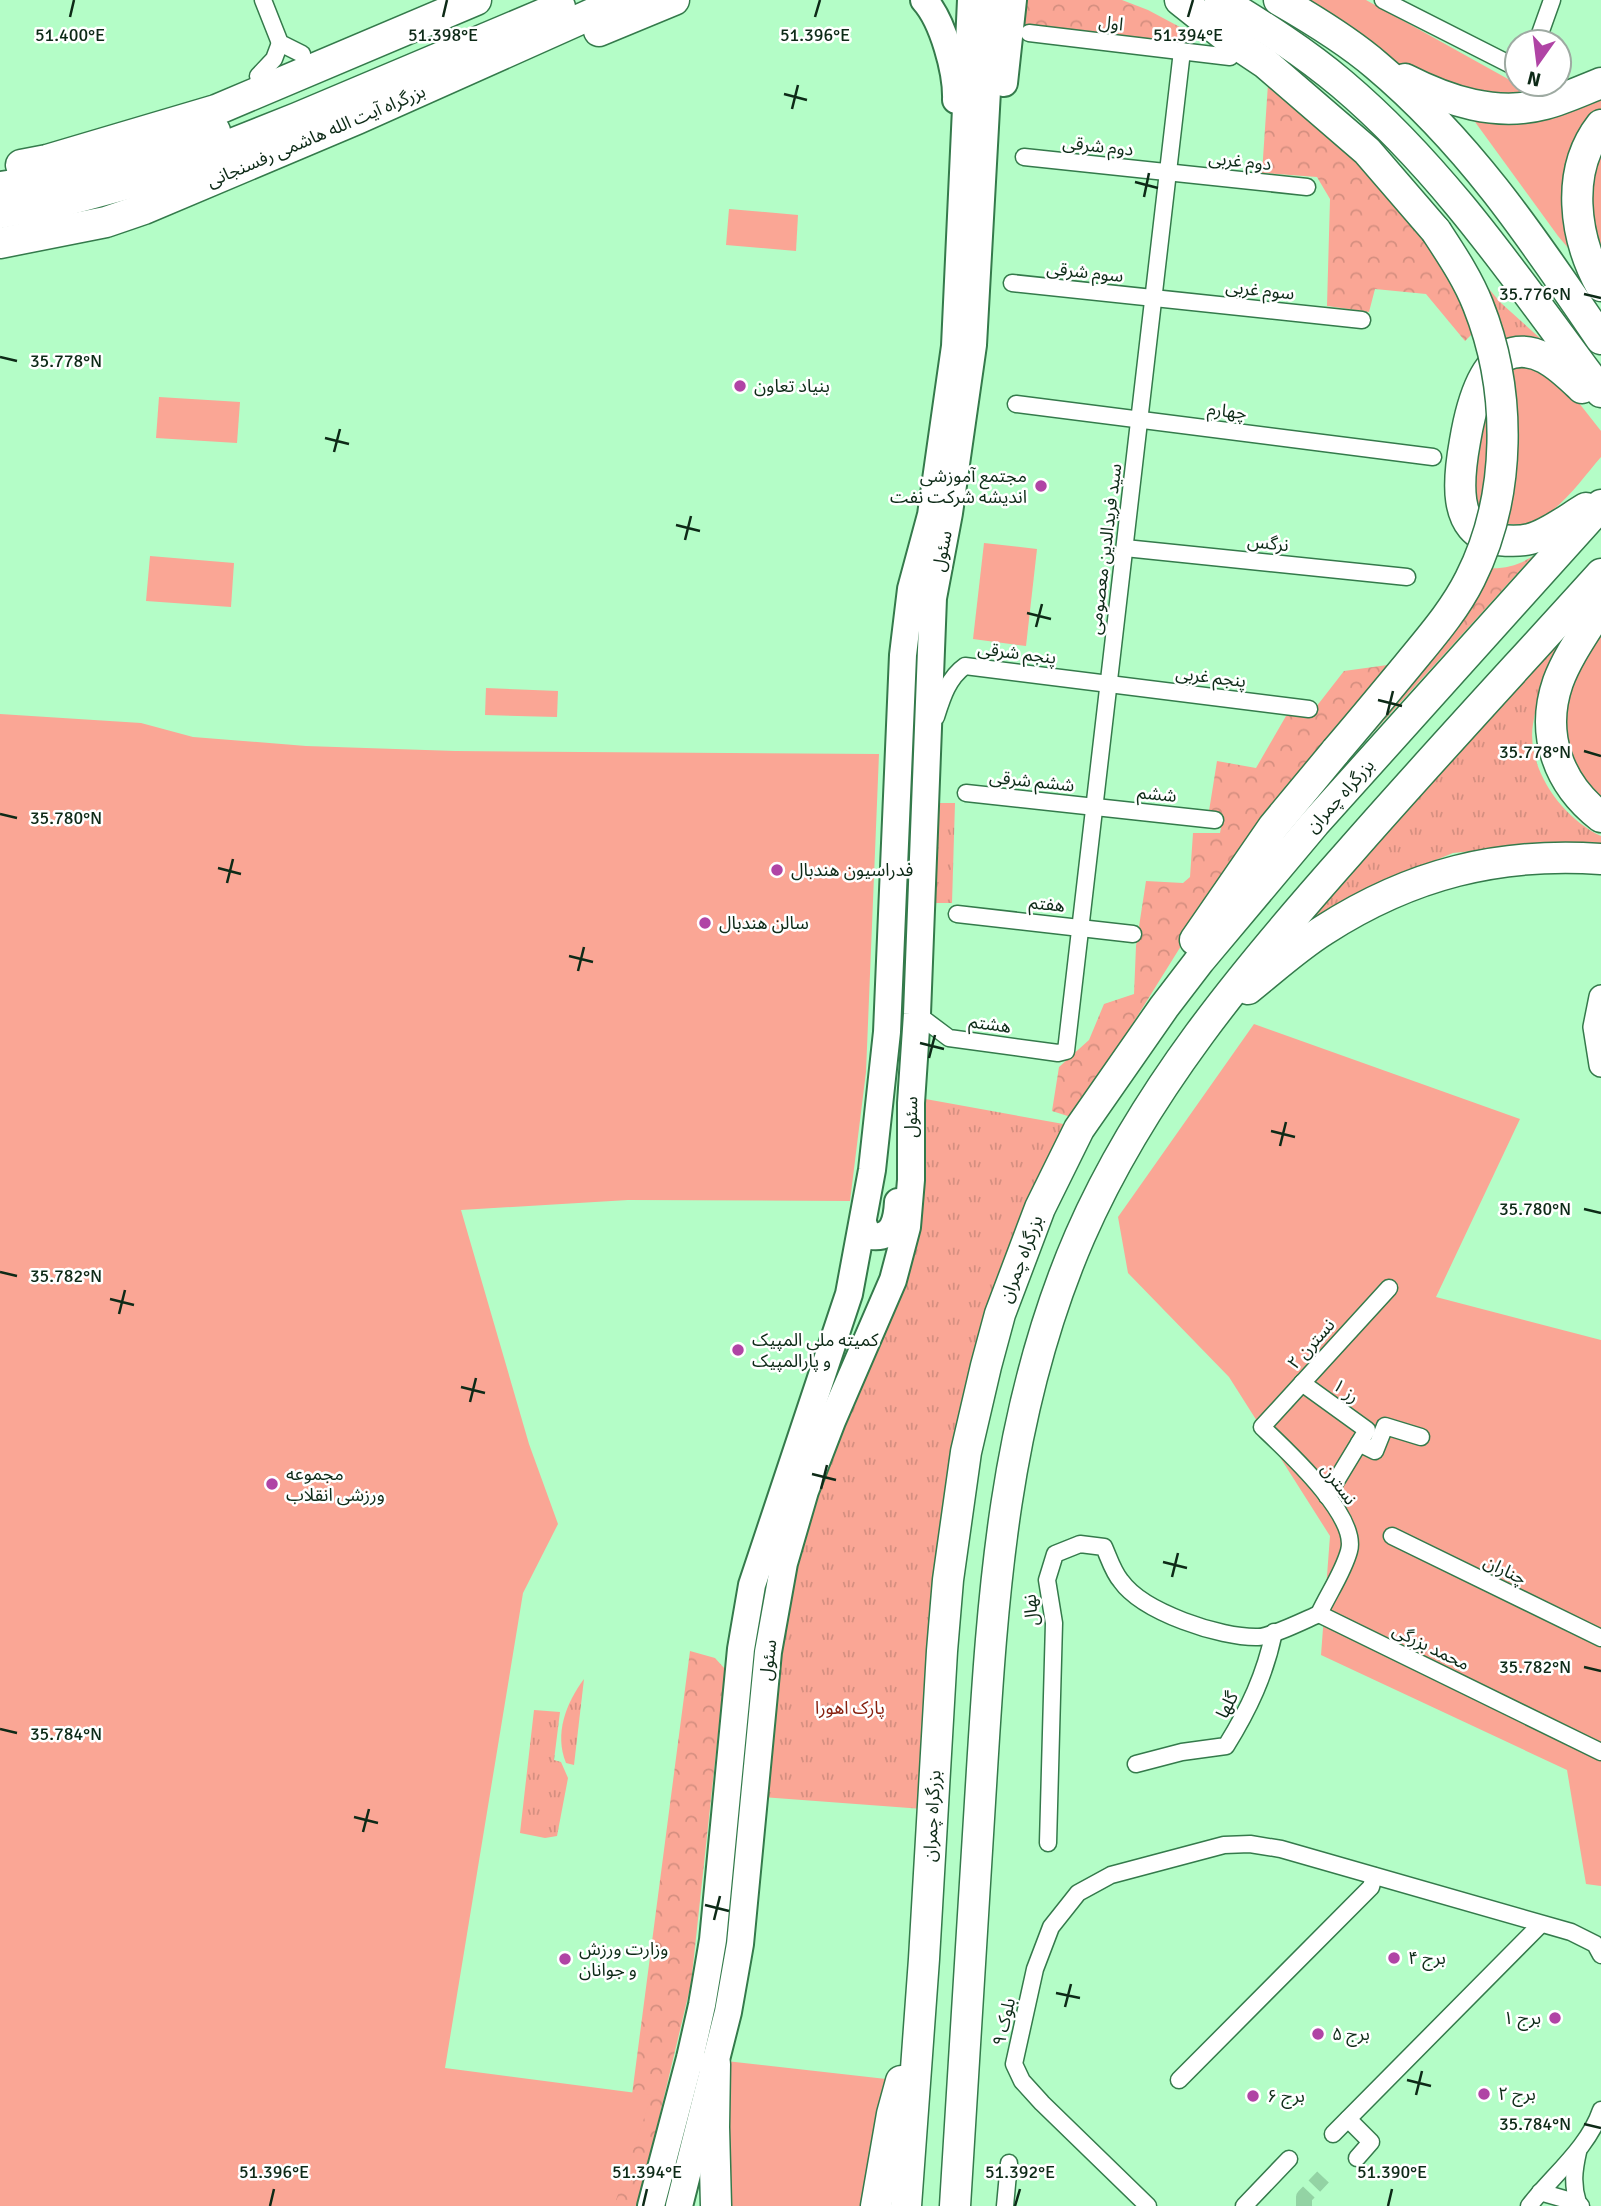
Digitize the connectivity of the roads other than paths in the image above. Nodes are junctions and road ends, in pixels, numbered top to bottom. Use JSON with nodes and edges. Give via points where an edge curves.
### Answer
{"nodes":[{"id":1,"x":263,"y":0,"type":"edge"},
{"id":2,"x":430,"y":0,"type":"edge"},
{"id":3,"x":476,"y":0,"type":"edge"},
{"id":4,"x":524,"y":0,"type":"edge"},
{"id":5,"x":577,"y":0,"type":"edge"},
{"id":6,"x":623,"y":0,"type":"edge"},
{"id":7,"x":674,"y":0,"type":"edge"},
{"id":8,"x":924,"y":0,"type":"edge"},
{"id":9,"x":961,"y":0,"type":"edge"},
{"id":10,"x":971,"y":0,"type":"edge"},
{"id":11,"x":992,"y":0,"type":"edge"},
{"id":12,"x":999,"y":0,"type":"edge"},
{"id":13,"x":1013,"y":0,"type":"edge"},
{"id":14,"x":1180,"y":0,"type":"edge"},
{"id":15,"x":1196,"y":0,"type":"edge"},
{"id":16,"x":1220,"y":0,"type":"edge"},
{"id":17,"x":1279,"y":0,"type":"edge"},
{"id":18,"x":1382,"y":0,"type":"edge"},
{"id":19,"x":1552,"y":0,"type":"edge"},
{"id":20,"x":1255,"y":21,"type":"junction"},
{"id":21,"x":1542,"y":28,"type":"edge"},
{"id":22,"x":1029,"y":33,"type":"dead end"},
{"id":23,"x":291,"y":49,"type":"junction"},
{"id":24,"x":1182,"y":51,"type":"junction"},
{"id":25,"x":1230,"y":57,"type":"dead end"},
{"id":26,"x":1503,"y":61,"type":"edge"},
{"id":27,"x":1375,"y":63,"type":"junction"},
{"id":28,"x":1004,"y":74,"type":"junction"},
{"id":29,"x":1601,"y":83,"type":"edge"},
{"id":30,"x":956,"y":89,"type":"junction"},
{"id":31,"x":1601,"y":125,"type":"edge"},
{"id":32,"x":135,"y":135,"type":"junction"},
{"id":33,"x":1024,"y":157,"type":"dead end"},
{"id":34,"x":0,"y":168,"type":"edge"},
{"id":35,"x":1168,"y":172,"type":"junction"},
{"id":36,"x":0,"y":187,"type":"edge"},
{"id":37,"x":1307,"y":187,"type":"dead end"},
{"id":38,"x":144,"y":209,"type":"junction"},
{"id":39,"x":0,"y":214,"type":"edge"},
{"id":40,"x":0,"y":243,"type":"edge"},
{"id":41,"x":970,"y":272,"type":"junction"},
{"id":42,"x":1012,"y":283,"type":"dead end"},
{"id":43,"x":1601,"y":286,"type":"edge"},
{"id":44,"x":1154,"y":298,"type":"junction"},
{"id":45,"x":1362,"y":320,"type":"dead end"},
{"id":46,"x":1601,"y":339,"type":"edge"},
{"id":47,"x":1601,"y":392,"type":"edge"},
{"id":48,"x":1016,"y":404,"type":"dead end"},
{"id":49,"x":1601,"y":406,"type":"edge"},
{"id":50,"x":1140,"y":420,"type":"junction"},
{"id":51,"x":1433,"y":457,"type":"dead end"},
{"id":52,"x":1601,"y":498,"type":"edge"},
{"id":53,"x":1601,"y":505,"type":"edge"},
{"id":54,"x":1125,"y":548,"type":"junction"},
{"id":55,"x":1601,"y":574,"type":"edge"},
{"id":56,"x":1407,"y":577,"type":"dead end"},
{"id":57,"x":922,"y":594,"type":"junction"},
{"id":58,"x":1601,"y":607,"type":"edge"},
{"id":59,"x":1109,"y":684,"type":"junction"},
{"id":60,"x":1309,"y":709,"type":"dead end"},
{"id":61,"x":928,"y":743,"type":"junction"},
{"id":62,"x":966,"y":793,"type":"dead end"},
{"id":63,"x":1095,"y":807,"type":"junction"},
{"id":64,"x":1601,"y":817,"type":"edge"},
{"id":65,"x":1215,"y":820,"type":"dead end"},
{"id":66,"x":1601,"y":859,"type":"edge"},
{"id":67,"x":957,"y":914,"type":"dead end"},
{"id":68,"x":1081,"y":928,"type":"junction"},
{"id":69,"x":1133,"y":934,"type":"dead end"},
{"id":70,"x":1601,"y":997,"type":"edge"},
{"id":71,"x":1164,"y":1007,"type":"junction"},
{"id":72,"x":916,"y":1014,"type":"junction"},
{"id":73,"x":1209,"y":1019,"type":"junction"},
{"id":74,"x":1066,"y":1051,"type":"joint"},
{"id":75,"x":1601,"y":1065,"type":"edge"},
{"id":76,"x":911,"y":1142,"type":"junction"},
{"id":77,"x":863,"y":1223,"type":"junction"},
{"id":78,"x":1389,"y":1288,"type":"dead end"},
{"id":79,"x":1303,"y":1383,"type":"junction"},
{"id":80,"x":1262,"y":1427,"type":"joint"},
{"id":81,"x":1363,"y":1437,"type":"junction"},
{"id":82,"x":1421,"y":1437,"type":"dead end"},
{"id":83,"x":1327,"y":1496,"type":"junction"},
{"id":84,"x":1392,"y":1536,"type":"dead end"},
{"id":85,"x":1319,"y":1614,"type":"junction"},
{"id":86,"x":1274,"y":1632,"type":"junction"},
{"id":87,"x":1601,"y":1639,"type":"edge"},
{"id":88,"x":1601,"y":1752,"type":"edge"},
{"id":89,"x":1136,"y":1764,"type":"dead end"},
{"id":90,"x":1048,"y":1843,"type":"dead end"},
{"id":91,"x":1374,"y":1876,"type":"junction"},
{"id":92,"x":1541,"y":1924,"type":"junction"},
{"id":93,"x":1601,"y":1955,"type":"edge"},
{"id":94,"x":920,"y":2013,"type":"junction"},
{"id":95,"x":715,"y":2064,"type":"junction"},
{"id":96,"x":1179,"y":2080,"type":"dead end"},
{"id":97,"x":1601,"y":2110,"type":"edge"},
{"id":98,"x":1348,"y":2119,"type":"junction"},
{"id":99,"x":1332,"y":2134,"type":"dead end"},
{"id":100,"x":1579,"y":2149,"type":"junction"},
{"id":101,"x":1357,"y":2158,"type":"dead end"},
{"id":102,"x":1289,"y":2159,"type":"dead end"},
{"id":103,"x":1009,"y":2163,"type":"dead end"},
{"id":104,"x":1540,"y":2192,"type":"junction"},
{"id":105,"x":1579,"y":2204,"type":"edge"},
{"id":106,"x":651,"y":2206,"type":"edge"},
{"id":107,"x":679,"y":2206,"type":"edge"},
{"id":108,"x":716,"y":2206,"type":"edge"},
{"id":109,"x":876,"y":2206,"type":"edge"},
{"id":110,"x":906,"y":2206,"type":"edge"},
{"id":111,"x":954,"y":2206,"type":"edge"},
{"id":112,"x":1005,"y":2206,"type":"edge"},
{"id":113,"x":1148,"y":2206,"type":"edge"},
{"id":114,"x":1244,"y":2206,"type":"edge"},
{"id":115,"x":1529,"y":2206,"type":"edge"}],
"edges":[{"from":1,"to":23,"type":"street"},
{"from":2,"to":23,"type":"highway"},
{"from":3,"to":32,"type":"highway","via":[[216,110]]},
{"from":4,"to":36,"type":"highway","via":[[224,128],[64,177]]},
{"from":5,"to":39,"type":"highway","name":"بزرگراه آیت الله هاشمی رفسنجانی","via":[[134,182]]},
{"from":6,"to":38,"type":"highway","name":"بزرگراه آیت الله هاشمی رفسنجانی"},
{"from":7,"to":38,"type":"highway","via":[[265,179],[214,196]]},
{"from":8,"to":30,"type":"main road","via":[[943,32]]},
{"from":9,"to":30,"type":"main road"},
{"from":10,"to":41,"type":"main road","name":"سئول"},
{"from":11,"to":41,"type":"main road","name":"سئول"},
{"from":12,"to":28,"type":"main road"},
{"from":13,"to":28,"type":"main road"},
{"from":14,"to":71,"type":"highway","bridge":true,"via":[[1265,64],[1367,151],[1436,231],[1478,304],[1491,346],[1503,430],[1496,496],[1482,553],[1469,581],[1441,625],[1273,827],[1181,963]]},
{"from":15,"to":20,"type":"highway"},
{"from":16,"to":20,"type":"highway"},
{"from":17,"to":27,"type":"highway"},
{"from":18,"to":26,"type":"street"},
{"from":19,"to":21,"type":"street"},
{"from":20,"to":47,"type":"highway","via":[[1342,84],[1417,156],[1479,229]]},
{"from":22,"to":24,"type":"street","name":"اول"},
{"from":23,"to":32,"type":"highway","via":[[258,76],[180,109]]},
{"from":24,"to":25,"type":"street","name":"اول"},
{"from":24,"to":35,"type":"street","name":"سید فریدالدین معصومی"},
{"from":27,"to":29,"type":"highway","via":[[1432,93],[1503,109],[1544,104]]},
{"from":27,"to":46,"type":"highway","via":[[1465,152],[1522,223]]},
{"from":28,"to":57,"type":"main road","via":[[994,280],[982,399],[959,533]]},
{"from":30,"to":57,"type":"main road"},
{"from":31,"to":43,"type":"highway","via":[[1582,163],[1577,197],[1585,246]]},
{"from":32,"to":34,"type":"highway"},
{"from":33,"to":35,"type":"street","name":"دوم شرقی"},
{"from":35,"to":37,"type":"street","name":"دوم غربی"},
{"from":35,"to":44,"type":"street","name":"سید فریدالدین معصومی"},
{"from":38,"to":40,"type":"highway","name":"بزرگراه آیت الله هاشمی رفسنجانی","via":[[106,222]]},
{"from":41,"to":57,"type":"main road","name":"سئول","via":[[955,346]]},
{"from":42,"to":44,"type":"street","name":"سوم شرقی"},
{"from":44,"to":45,"type":"street","name":"سوم غربی"},
{"from":44,"to":50,"type":"street","name":"سید فریدالدین معصومی"},
{"from":48,"to":50,"type":"street","name":"چهارم"},
{"from":49,"to":52,"type":"highway","via":[[1547,359],[1526,352],[1505,355],[1490,369],[1477,396],[1459,491],[1475,530],[1490,539],[1510,541],[1530,539]]},
{"from":50,"to":51,"type":"street","name":"چهارم"},
{"from":50,"to":54,"type":"street","name":"سید فریدالدین معصومی"},
{"from":53,"to":71,"type":"highway","name":"بزرگراه چمران","via":[[1315,823]]},
{"from":54,"to":56,"type":"street","name":"نرگس"},
{"from":54,"to":59,"type":"street","name":"سید فریدالدین معصومی"},
{"from":55,"to":73,"type":"highway","via":[[1364,835]]},
{"from":57,"to":61,"type":"main road","name":"سئول"},
{"from":57,"to":77,"type":"main road","name":"سئول","via":[[903,655],[886,1048]]},
{"from":58,"to":64,"type":"highway","via":[[1565,665],[1551,710],[1551,732],[1567,783]]},
{"from":59,"to":60,"type":"street","name":"پنجم غربی"},
{"from":59,"to":61,"type":"street","name":"پنجم شرقی","via":[[965,666],[947,686]]},
{"from":59,"to":63,"type":"street","name":"سید فریدالدین معصومی"},
{"from":61,"to":72,"type":"main road","name":"سئول"},
{"from":62,"to":63,"type":"street","name":"ششم شرقی"},
{"from":63,"to":65,"type":"street","name":"ششم"},
{"from":63,"to":68,"type":"street","name":"سید فریدالدین معصومی"},
{"from":66,"to":73,"type":"highway","via":[[1526,858],[1473,866],[1413,885],[1324,930]]},
{"from":67,"to":68,"type":"street","name":"هفتم"},
{"from":68,"to":69,"type":"street","name":"هفتم"},
{"from":68,"to":74,"type":"street","name":"سید فریدالدین معصومی"},
{"from":70,"to":75,"type":"street","via":[[1595,1027]]},
{"from":71,"to":94,"type":"highway","name":"بزرگراه چمران","via":[[1079,1129],[1055,1175],[1000,1314],[986,1366],[966,1452],[947,1591]]},
{"from":72,"to":74,"type":"street","name":"هشتم","via":[[949,1038]]},
{"from":72,"to":76,"type":"main road","name":"سئول"},
{"from":73,"to":111,"type":"highway","via":[[1134,1133],[1081,1234],[1049,1316],[1015,1447],[990,1632]]},
{"from":76,"to":77,"type":"main road","via":[[899,1176],[894,1227],[876,1237]]},
{"from":76,"to":95,"type":"main road","name":"سئول","via":[[902,1251],[805,1491],[784,1563],[768,1653],[740,1944]]},
{"from":77,"to":106,"type":"main road","name":"سئول","via":[[839,1326],[752,1585],[741,1649],[707,1979]]},
{"from":78,"to":79,"type":"street","name":"نسترن ۲"},
{"from":79,"to":80,"type":"street","name":"نسترن ۲"},
{"from":79,"to":81,"type":"street","name":"رز ۱"},
{"from":80,"to":83,"type":"street","name":"نسترن"},
{"from":81,"to":82,"type":"street","via":[[1375,1451],[1385,1426]]},
{"from":81,"to":83,"type":"street"},
{"from":83,"to":85,"type":"street","name":"نسترن","via":[[1343,1521],[1350,1550]]},
{"from":84,"to":87,"type":"street","name":"چناران"},
{"from":85,"to":86,"type":"street","name":"نهال"},
{"from":85,"to":88,"type":"street","name":"محمد بزرگی"},
{"from":86,"to":89,"type":"street","name":"گلها","via":[[1267,1665],[1226,1746]]},
{"from":86,"to":90,"type":"street","name":"نهال","via":[[1260,1638],[1178,1620],[1139,1600],[1120,1581],[1104,1547],[1080,1544],[1055,1554],[1047,1580],[1054,1623]]},
{"from":91,"to":92,"type":"street"},
{"from":91,"to":96,"type":"street","via":[[1371,1887]]},
{"from":91,"to":113,"type":"street","name":"بلوک ۹","via":[[1281,1849],[1224,1845],[1111,1875],[1078,1893],[1051,1927],[1035,1969],[1014,2064],[1042,2103]]},
{"from":92,"to":93,"type":"street","via":[[1595,1944]]},
{"from":92,"to":98,"type":"street"},
{"from":94,"to":109,"type":"highway","via":[[892,2114]]},
{"from":94,"to":110,"type":"highway","name":"بزرگراه چمران"},
{"from":95,"to":107,"type":"main road","name":"سئول"},
{"from":95,"to":108,"type":"highway"},
{"from":97,"to":100,"type":"street"},
{"from":98,"to":99,"type":"street"},
{"from":98,"to":101,"type":"street","via":[[1371,2142]]},
{"from":100,"to":104,"type":"street"},
{"from":100,"to":105,"type":"street","via":[[1573,2188]]},
{"from":102,"to":114,"type":"street"},
{"from":103,"to":112,"type":"street"},
{"from":104,"to":105,"type":"street"},
{"from":104,"to":115,"type":"street"}]}
